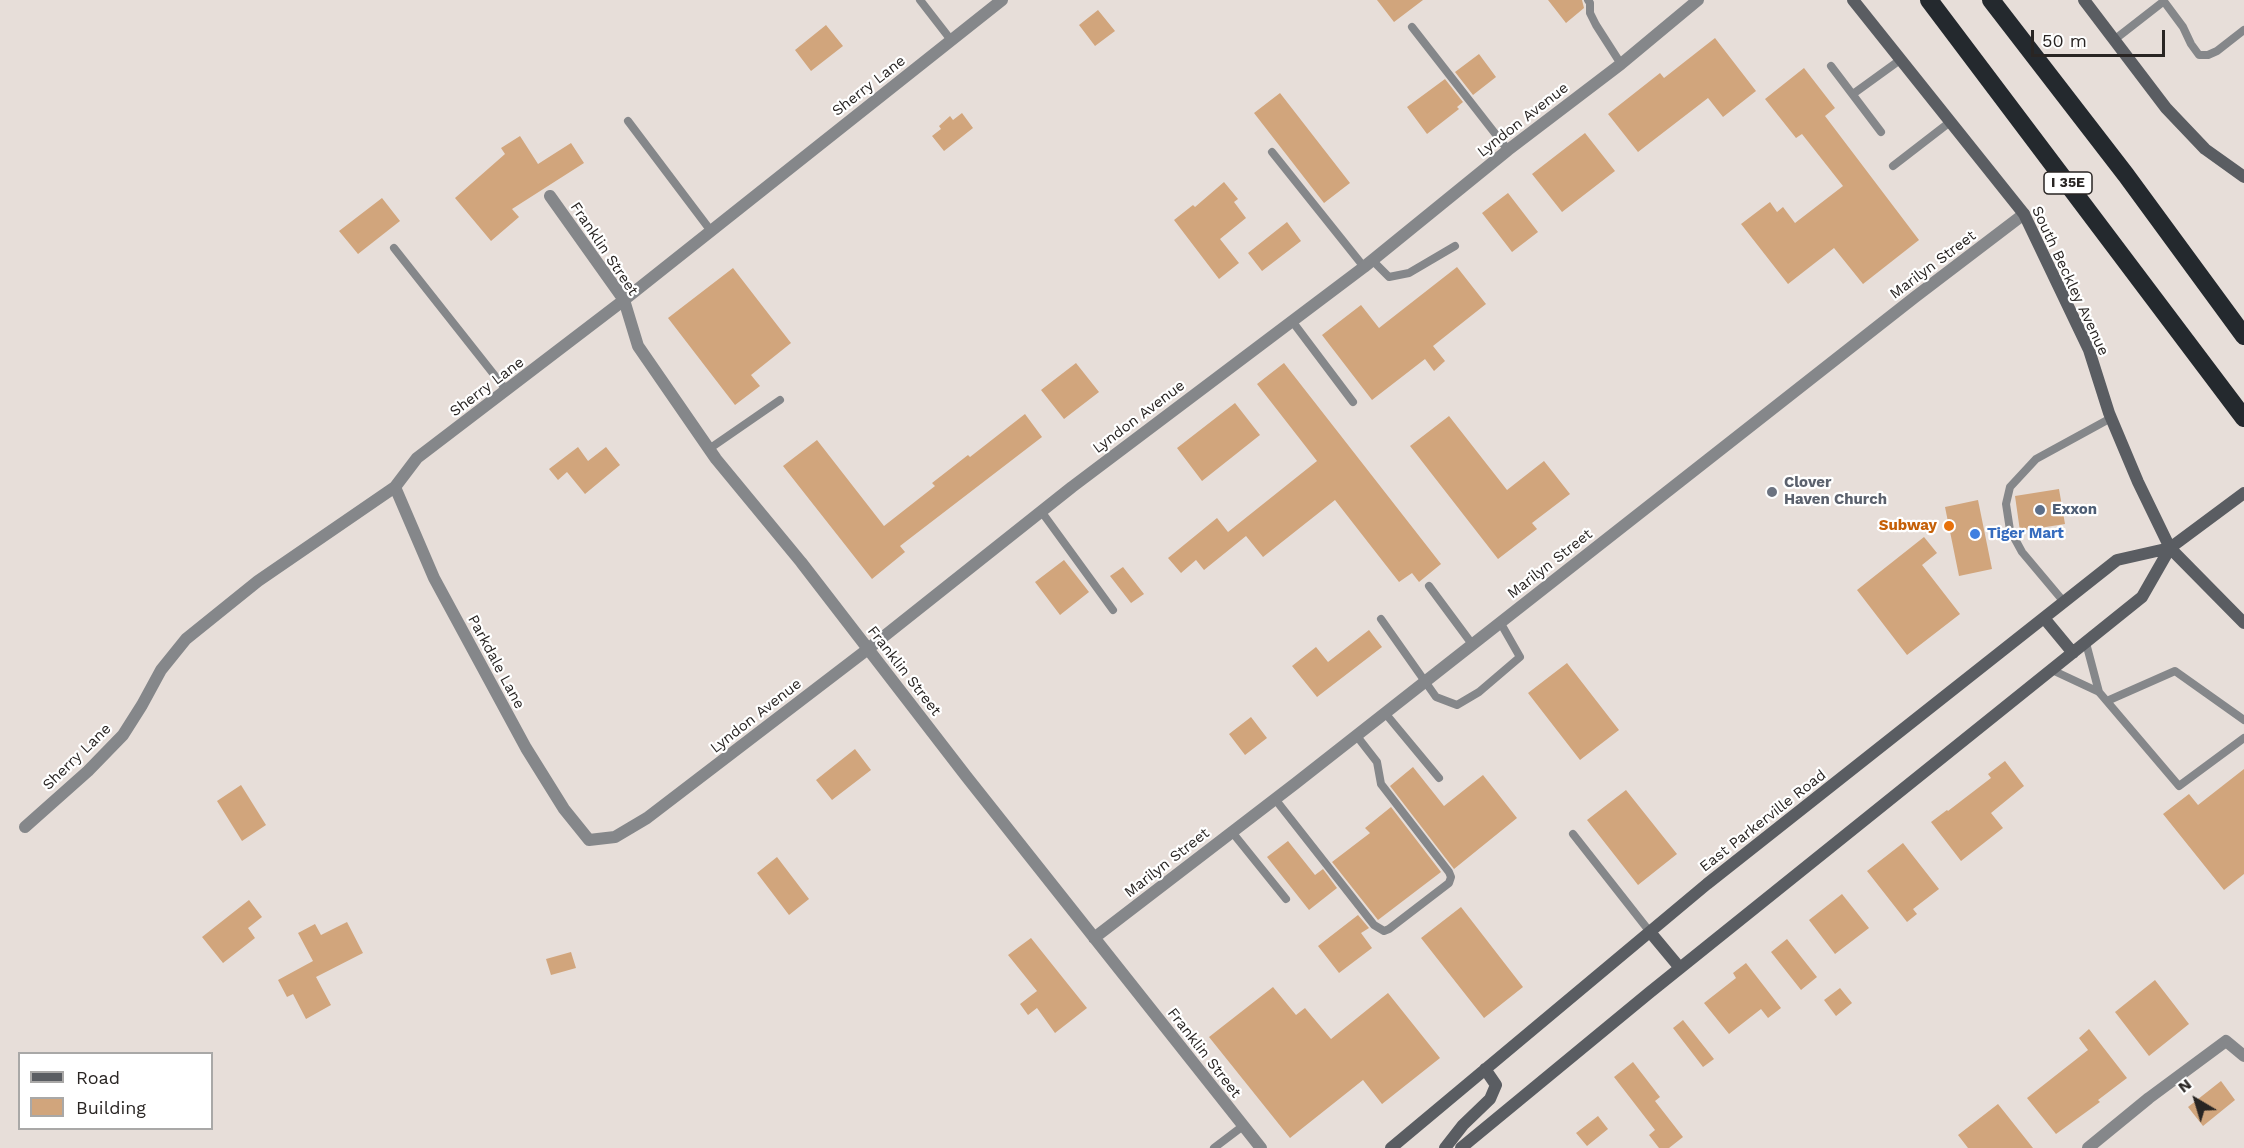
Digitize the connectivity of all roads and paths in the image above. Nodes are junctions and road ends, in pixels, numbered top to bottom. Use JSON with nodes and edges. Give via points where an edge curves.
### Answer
{"nodes":[{"id":1,"x":920,"y":0,"type":"edge"},
{"id":2,"x":1588,"y":0,"type":"edge"},
{"id":3,"x":1698,"y":0,"type":"edge"},
{"id":4,"x":1853,"y":0,"type":"edge"},
{"id":5,"x":1919,"y":0,"type":"edge"},
{"id":6,"x":1929,"y":0,"type":"edge"},
{"id":7,"x":1991,"y":0,"type":"edge"},
{"id":8,"x":2084,"y":0,"type":"edge"},
{"id":9,"x":2164,"y":1,"type":"edge"},
{"id":10,"x":994,"y":2,"type":"edge"},
{"id":11,"x":1412,"y":27,"type":"dead end"},
{"id":12,"x":2244,"y":30,"type":"edge"},
{"id":13,"x":951,"y":40,"type":"junction"},
{"id":14,"x":2114,"y":40,"type":"junction"},
{"id":15,"x":1963,"y":44,"type":"junction"},
{"id":16,"x":1900,"y":60,"type":"junction"},
{"id":17,"x":1621,"y":64,"type":"junction"},
{"id":18,"x":1831,"y":66,"type":"dead end"},
{"id":19,"x":1852,"y":94,"type":"junction"},
{"id":20,"x":628,"y":121,"type":"dead end"},
{"id":21,"x":1950,"y":122,"type":"junction"},
{"id":22,"x":1881,"y":132,"type":"dead end"},
{"id":23,"x":1508,"y":150,"type":"junction"},
{"id":24,"x":1272,"y":152,"type":"dead end"},
{"id":25,"x":1893,"y":166,"type":"dead end"},
{"id":26,"x":2244,"y":177,"type":"edge"},
{"id":27,"x":550,"y":196,"type":"dead end"},
{"id":28,"x":2024,"y":214,"type":"junction"},
{"id":29,"x":711,"y":231,"type":"junction"},
{"id":30,"x":1455,"y":246,"type":"dead end"},
{"id":31,"x":394,"y":248,"type":"dead end"},
{"id":32,"x":1368,"y":264,"type":"junction"},
{"id":33,"x":624,"y":300,"type":"junction"},
{"id":34,"x":1292,"y":321,"type":"junction"},
{"id":35,"x":2244,"y":336,"type":"edge"},
{"id":36,"x":507,"y":391,"type":"junction"},
{"id":37,"x":780,"y":400,"type":"dead end"},
{"id":38,"x":1353,"y":402,"type":"dead end"},
{"id":39,"x":2111,"y":418,"type":"junction"},
{"id":40,"x":2244,"y":418,"type":"edge"},
{"id":41,"x":709,"y":449,"type":"junction"},
{"id":42,"x":395,"y":487,"type":"junction"},
{"id":43,"x":2244,"y":493,"type":"edge"},
{"id":44,"x":1041,"y":512,"type":"junction"},
{"id":45,"x":2170,"y":548,"type":"junction"},
{"id":46,"x":1429,"y":586,"type":"dead end"},
{"id":47,"x":2064,"y":602,"type":"junction"},
{"id":48,"x":1113,"y":610,"type":"dead end"},
{"id":49,"x":2044,"y":618,"type":"junction"},
{"id":50,"x":1381,"y":619,"type":"dead end"},
{"id":51,"x":1500,"y":622,"type":"junction"},
{"id":52,"x":2244,"y":623,"type":"edge"},
{"id":53,"x":2086,"y":643,"type":"junction"},
{"id":54,"x":1472,"y":644,"type":"junction"},
{"id":55,"x":868,"y":649,"type":"junction"},
{"id":56,"x":2073,"y":653,"type":"junction"},
{"id":57,"x":2052,"y":670,"type":"junction"},
{"id":58,"x":1425,"y":681,"type":"junction"},
{"id":59,"x":2099,"y":692,"type":"junction"},
{"id":60,"x":2107,"y":701,"type":"junction"},
{"id":61,"x":1385,"y":712,"type":"junction"},
{"id":62,"x":2244,"y":720,"type":"edge"},
{"id":63,"x":1356,"y":735,"type":"junction"},
{"id":64,"x":2244,"y":738,"type":"edge"},
{"id":65,"x":1439,"y":778,"type":"dead end"},
{"id":66,"x":1275,"y":799,"type":"junction"},
{"id":67,"x":25,"y":827,"type":"dead end"},
{"id":68,"x":1232,"y":832,"type":"junction"},
{"id":69,"x":1573,"y":834,"type":"dead end"},
{"id":70,"x":589,"y":840,"type":"joint"},
{"id":71,"x":1286,"y":899,"type":"dead end"},
{"id":72,"x":1650,"y":932,"type":"junction"},
{"id":73,"x":1094,"y":938,"type":"junction"},
{"id":74,"x":1680,"y":968,"type":"junction"},
{"id":75,"x":2244,"y":1056,"type":"edge"},
{"id":76,"x":1485,"y":1069,"type":"junction"},
{"id":77,"x":1243,"y":1126,"type":"junction"},
{"id":78,"x":1214,"y":1148,"type":"edge"},
{"id":79,"x":1261,"y":1148,"type":"edge"},
{"id":80,"x":1391,"y":1148,"type":"edge"},
{"id":81,"x":1445,"y":1148,"type":"edge"},
{"id":82,"x":1461,"y":1148,"type":"edge"},
{"id":83,"x":2088,"y":1148,"type":"edge"}],
"edges":[{"from":1,"to":13,"type":"lane"},
{"from":2,"to":17,"type":"lane","via":[[1596,25]]},
{"from":3,"to":17,"type":"street","name":"Lyndon Avenue"},
{"from":4,"to":16,"type":"main road","name":"South Beckley Avenue"},
{"from":5,"to":15,"type":"highway"},
{"from":6,"to":15,"type":"highway","number":"I 35E"},
{"from":7,"to":35,"type":"highway"},
{"from":8,"to":14,"type":"main road"},
{"from":9,"to":12,"type":"lane","via":[[2199,55],[2217,51]]},
{"from":9,"to":14,"type":"lane"},
{"from":10,"to":13,"type":"street","name":"Sherry Lane"},
{"from":11,"to":23,"type":"lane"},
{"from":13,"to":29,"type":"street","name":"Sherry Lane"},
{"from":14,"to":26,"type":"main road","via":[[2166,108],[2205,149]]},
{"from":15,"to":40,"type":"highway","number":"I 35E"},
{"from":16,"to":19,"type":"lane"},
{"from":16,"to":21,"type":"main road","name":"South Beckley Avenue"},
{"from":17,"to":23,"type":"street","name":"Lyndon Avenue"},
{"from":18,"to":19,"type":"lane"},
{"from":19,"to":22,"type":"lane"},
{"from":20,"to":29,"type":"lane"},
{"from":21,"to":25,"type":"lane"},
{"from":21,"to":28,"type":"main road","name":"South Beckley Avenue"},
{"from":23,"to":32,"type":"street","name":"Lyndon Avenue"},
{"from":24,"to":32,"type":"lane"},
{"from":27,"to":33,"type":"street","name":"Franklin Street"},
{"from":28,"to":39,"type":"main road","name":"South Beckley Avenue","via":[[2089,350]]},
{"from":28,"to":51,"type":"street","name":"Marilyn Street"},
{"from":29,"to":33,"type":"street","name":"Sherry Lane"},
{"from":30,"to":32,"type":"lane","via":[[1409,273],[1389,277]]},
{"from":31,"to":36,"type":"lane"},
{"from":32,"to":34,"type":"street","name":"Lyndon Avenue"},
{"from":33,"to":36,"type":"street","name":"Sherry Lane"},
{"from":33,"to":41,"type":"street","name":"Franklin Street","via":[[638,346]]},
{"from":34,"to":38,"type":"lane"},
{"from":34,"to":44,"type":"street","name":"Lyndon Avenue"},
{"from":36,"to":42,"type":"street","name":"Sherry Lane","via":[[417,458]]},
{"from":37,"to":41,"type":"lane"},
{"from":39,"to":45,"type":"main road","name":"South Beckley Avenue"},
{"from":39,"to":47,"type":"lane","via":[[2036,459],[2010,487],[2006,504],[2010,530],[2022,552]]},
{"from":41,"to":55,"type":"street","name":"Franklin Street"},
{"from":42,"to":67,"type":"street","name":"Sherry Lane","via":[[258,581],[186,639],[160,670],[123,735]]},
{"from":42,"to":70,"type":"street","name":"Parkdale Lane","via":[[434,578],[526,748],[564,809]]},
{"from":43,"to":45,"type":"main road","name":"East Parkerville Road"},
{"from":44,"to":48,"type":"lane"},
{"from":44,"to":55,"type":"street","name":"Lyndon Avenue"},
{"from":45,"to":47,"type":"main road","name":"East Parkerville Road","via":[[2117,560]]},
{"from":45,"to":52,"type":"main road","name":"South Beckley Avenue"},
{"from":45,"to":53,"type":"main road","name":"East Parkerville Road","via":[[2142,597]]},
{"from":46,"to":54,"type":"lane"},
{"from":47,"to":49,"type":"main road","name":"East Parkerville Road"},
{"from":49,"to":56,"type":"main road"},
{"from":49,"to":72,"type":"main road","name":"East Parkerville Road"},
{"from":50,"to":58,"type":"lane"},
{"from":51,"to":54,"type":"street","name":"Marilyn Street"},
{"from":51,"to":58,"type":"lane","via":[[1520,657],[1479,692],[1456,705],[1436,697]]},
{"from":53,"to":56,"type":"main road","name":"East Parkerville Road"},
{"from":53,"to":59,"type":"lane"},
{"from":54,"to":58,"type":"street","name":"Marilyn Street"},
{"from":55,"to":70,"type":"street","name":"Lyndon Avenue","via":[[647,818],[615,837]]},
{"from":55,"to":73,"type":"street","name":"Franklin Street"},
{"from":56,"to":57,"type":"main road","name":"East Parkerville Road"},
{"from":57,"to":59,"type":"lane"},
{"from":57,"to":74,"type":"main road","name":"East Parkerville Road"},
{"from":58,"to":61,"type":"street","name":"Marilyn Street"},
{"from":59,"to":60,"type":"lane"},
{"from":60,"to":62,"type":"lane","via":[[2175,671]]},
{"from":60,"to":64,"type":"lane","via":[[2179,786]]},
{"from":61,"to":63,"type":"street","name":"Marilyn Street"},
{"from":61,"to":65,"type":"lane"},
{"from":63,"to":66,"type":"street","name":"Marilyn Street"},
{"from":63,"to":66,"type":"lane","via":[[1377,762],[1381,784],[1449,872],[1449,883],[1389,929],[1379,930]]},
{"from":66,"to":68,"type":"street","name":"Marilyn Street"},
{"from":68,"to":71,"type":"lane"},
{"from":68,"to":73,"type":"street","name":"Marilyn Street"},
{"from":69,"to":72,"type":"lane"},
{"from":72,"to":74,"type":"main road"},
{"from":72,"to":76,"type":"main road","name":"East Parkerville Road"},
{"from":73,"to":77,"type":"street","name":"Franklin Street"},
{"from":74,"to":82,"type":"main road","name":"East Parkerville Road"},
{"from":75,"to":83,"type":"street","via":[[2226,1041]]},
{"from":76,"to":80,"type":"main road","name":"East Parkerville Road"},
{"from":76,"to":81,"type":"main road","via":[[1496,1085],[1490,1099]]},
{"from":77,"to":78,"type":"lane"},
{"from":77,"to":79,"type":"street","name":"Franklin Street"}]}
